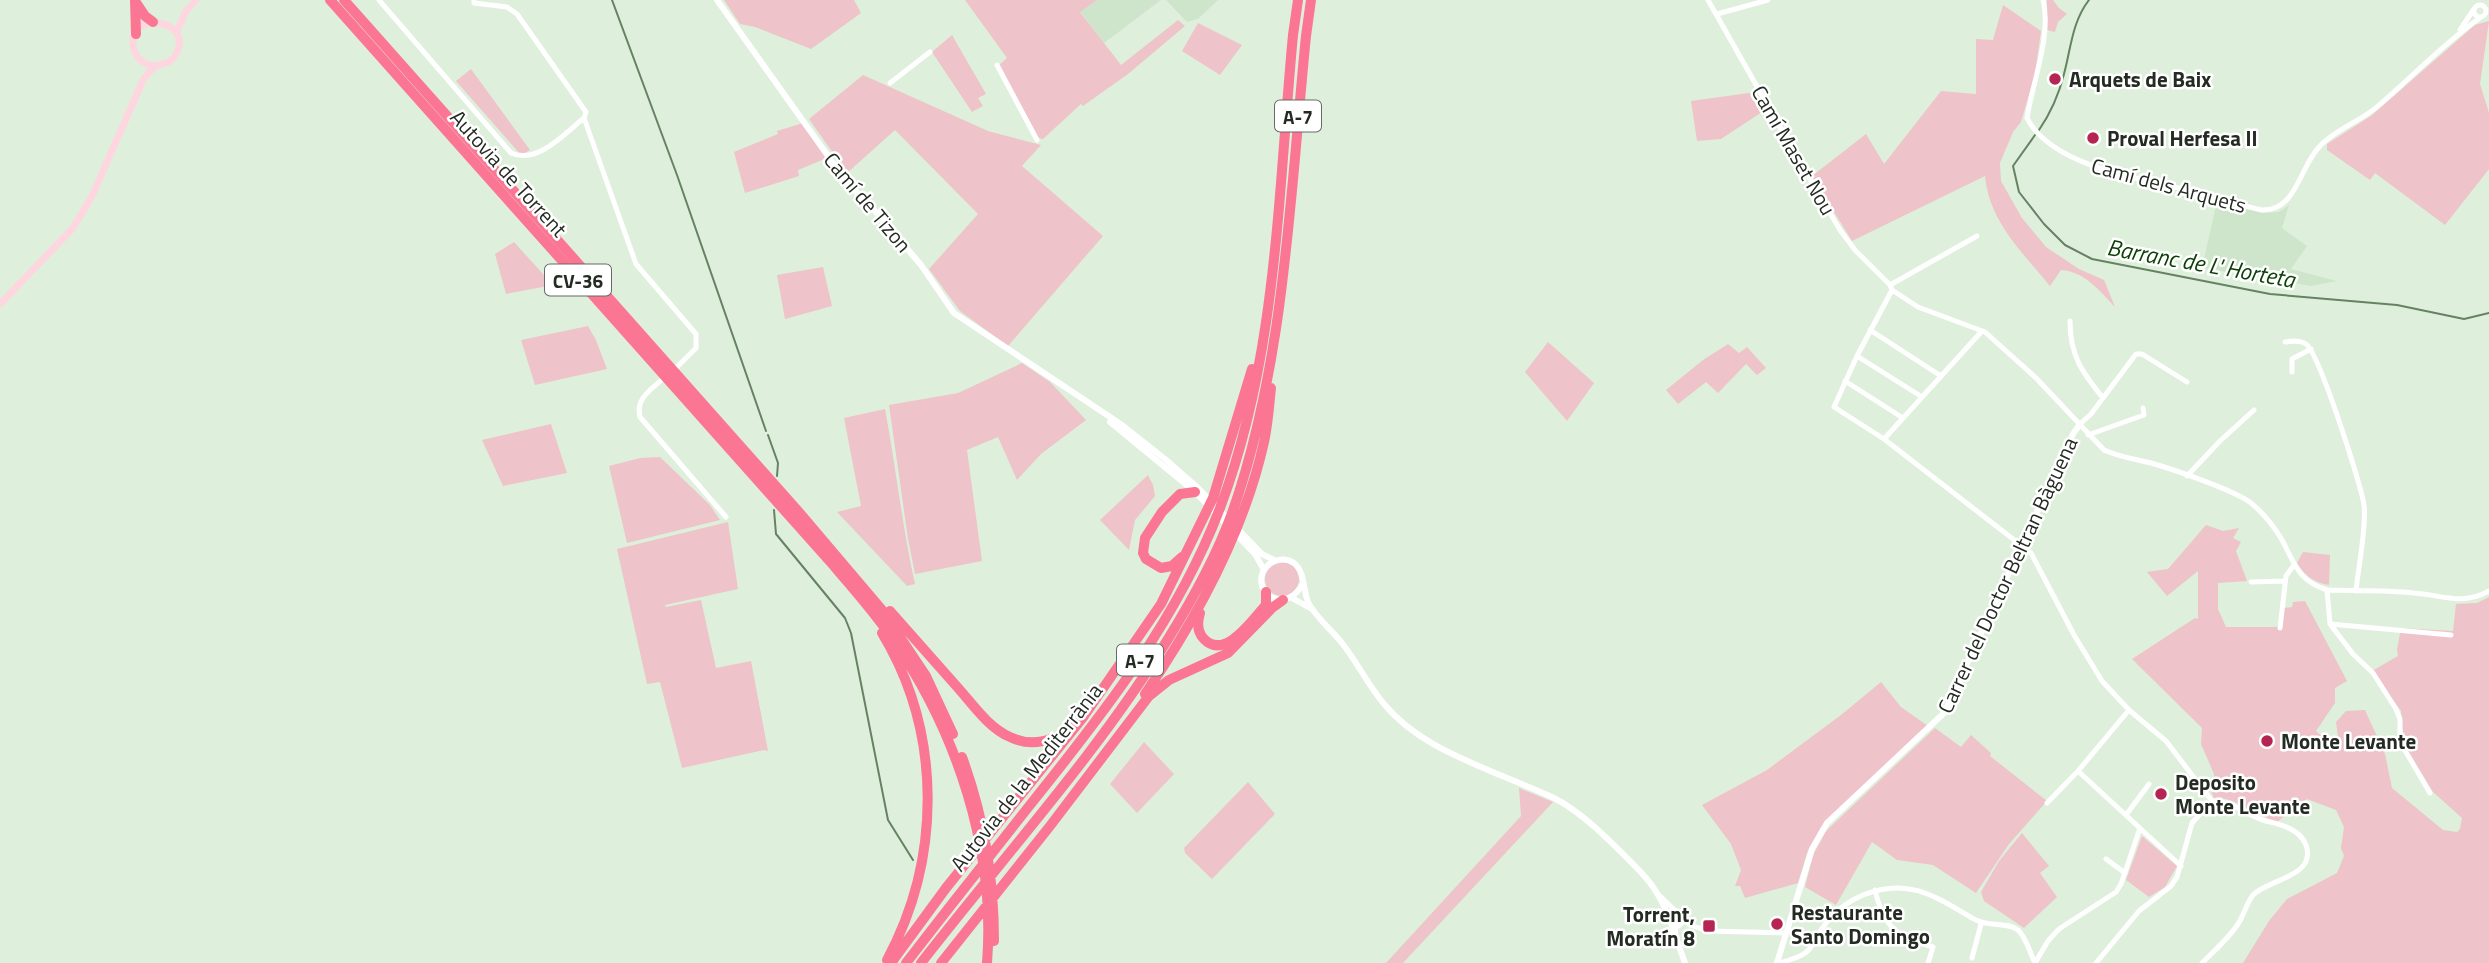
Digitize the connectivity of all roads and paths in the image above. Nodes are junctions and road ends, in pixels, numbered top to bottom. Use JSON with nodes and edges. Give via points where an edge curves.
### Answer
{"nodes":[{"id":1,"x":135,"y":0,"type":"edge"},
{"id":2,"x":196,"y":0,"type":"edge"},
{"id":3,"x":327,"y":0,"type":"edge"},
{"id":4,"x":344,"y":0,"type":"edge"},
{"id":5,"x":379,"y":0,"type":"edge"},
{"id":6,"x":474,"y":0,"type":"edge"},
{"id":7,"x":717,"y":0,"type":"edge"},
{"id":8,"x":1298,"y":0,"type":"edge"},
{"id":9,"x":1311,"y":0,"type":"edge"},
{"id":10,"x":1708,"y":0,"type":"edge"},
{"id":11,"x":1768,"y":0,"type":"edge"},
{"id":12,"x":2043,"y":0,"type":"edge"},
{"id":13,"x":1746,"y":3,"type":"edge"},
{"id":14,"x":2482,"y":8,"type":"edge"},
{"id":15,"x":186,"y":10,"type":"junction"},
{"id":16,"x":1717,"y":14,"type":"junction"},
{"id":17,"x":157,"y":22,"type":"junction"},
{"id":18,"x":176,"y":33,"type":"junction"},
{"id":19,"x":136,"y":34,"type":"junction"},
{"id":20,"x":2457,"y":34,"type":"junction"},
{"id":21,"x":930,"y":52,"type":"dead end"},
{"id":22,"x":141,"y":61,"type":"junction"},
{"id":23,"x":997,"y":65,"type":"dead end"},
{"id":24,"x":155,"y":66,"type":"junction"},
{"id":25,"x":144,"y":78,"type":"junction"},
{"id":26,"x":890,"y":83,"type":"dead end"},
{"id":27,"x":584,"y":118,"type":"junction"},
{"id":28,"x":1037,"y":140,"type":"dead end"},
{"id":29,"x":1977,"y":236,"type":"dead end"},
{"id":30,"x":1891,"y":287,"type":"junction"},
{"id":31,"x":0,"y":304,"type":"edge"},
{"id":32,"x":2070,"y":321,"type":"dead end"},
{"id":33,"x":1277,"y":325,"type":"junction"},
{"id":34,"x":1870,"y":330,"type":"junction"},
{"id":35,"x":1982,"y":331,"type":"junction"},
{"id":36,"x":2285,"y":342,"type":"dead end"},
{"id":37,"x":2311,"y":349,"type":"junction"},
{"id":38,"x":1260,"y":353,"type":"junction"},
{"id":39,"x":1857,"y":356,"type":"junction"},
{"id":40,"x":2292,"y":372,"type":"dead end"},
{"id":41,"x":1047,"y":375,"type":"junction"},
{"id":42,"x":1941,"y":376,"type":"junction"},
{"id":43,"x":1845,"y":381,"type":"junction"},
{"id":44,"x":2187,"y":382,"type":"dead end"},
{"id":45,"x":1922,"y":397,"type":"junction"},
{"id":46,"x":2103,"y":398,"type":"junction"},
{"id":47,"x":2143,"y":408,"type":"dead end"},
{"id":48,"x":2253,"y":410,"type":"dead end"},
{"id":49,"x":1903,"y":418,"type":"junction"},
{"id":50,"x":2080,"y":424,"type":"junction"},
{"id":51,"x":2088,"y":435,"type":"junction"},
{"id":52,"x":1884,"y":439,"type":"junction"},
{"id":53,"x":2187,"y":476,"type":"junction"},
{"id":54,"x":1201,"y":496,"type":"junction"},
{"id":55,"x":798,"y":511,"type":"junction"},
{"id":56,"x":726,"y":517,"type":"dead end"},
{"id":57,"x":1243,"y":538,"type":"junction"},
{"id":58,"x":2022,"y":545,"type":"junction"},
{"id":59,"x":1191,"y":546,"type":"junction"},
{"id":60,"x":827,"y":560,"type":"junction"},
{"id":61,"x":1275,"y":560,"type":"junction"},
{"id":62,"x":2294,"y":565,"type":"junction"},
{"id":63,"x":1264,"y":570,"type":"junction"},
{"id":64,"x":2251,"y":582,"type":"dead end"},
{"id":65,"x":2285,"y":582,"type":"junction"},
{"id":66,"x":1303,"y":583,"type":"junction"},
{"id":67,"x":2327,"y":590,"type":"junction"},
{"id":68,"x":2356,"y":591,"type":"junction"},
{"id":69,"x":2489,"y":591,"type":"edge"},
{"id":70,"x":1266,"y":592,"type":"junction"},
{"id":71,"x":1206,"y":598,"type":"junction"},
{"id":72,"x":1288,"y":599,"type":"junction"},
{"id":73,"x":1312,"y":609,"type":"junction"},
{"id":74,"x":2330,"y":624,"type":"junction"},
{"id":75,"x":2280,"y":628,"type":"dead end"},
{"id":76,"x":2451,"y":635,"type":"dead end"},
{"id":77,"x":1088,"y":709,"type":"junction"},
{"id":78,"x":2129,"y":710,"type":"junction"},
{"id":79,"x":1116,"y":739,"type":"junction"},
{"id":80,"x":2078,"y":771,"type":"junction"},
{"id":81,"x":2149,"y":784,"type":"dead end"},
{"id":82,"x":2430,"y":793,"type":"dead end"},
{"id":83,"x":2212,"y":801,"type":"junction"},
{"id":84,"x":2047,"y":803,"type":"dead end"},
{"id":85,"x":2126,"y":815,"type":"junction"},
{"id":86,"x":978,"y":820,"type":"junction"},
{"id":87,"x":2140,"y":828,"type":"junction"},
{"id":88,"x":2106,"y":859,"type":"dead end"},
{"id":89,"x":2180,"y":866,"type":"junction"},
{"id":90,"x":2125,"y":873,"type":"junction"},
{"id":91,"x":1875,"y":890,"type":"junction"},
{"id":92,"x":1657,"y":891,"type":"junction"},
{"id":93,"x":991,"y":918,"type":"junction"},
{"id":94,"x":1684,"y":921,"type":"junction"},
{"id":95,"x":1981,"y":924,"type":"junction"},
{"id":96,"x":1785,"y":933,"type":"junction"},
{"id":97,"x":1678,"y":944,"type":"junction"},
{"id":98,"x":1972,"y":958,"type":"dead end"},
{"id":99,"x":888,"y":963,"type":"edge"},
{"id":100,"x":906,"y":963,"type":"edge"},
{"id":101,"x":922,"y":963,"type":"edge"},
{"id":102,"x":941,"y":963,"type":"edge"},
{"id":103,"x":987,"y":963,"type":"edge"},
{"id":104,"x":994,"y":963,"type":"edge"},
{"id":105,"x":1685,"y":963,"type":"edge"},
{"id":106,"x":1779,"y":963,"type":"edge"},
{"id":107,"x":1928,"y":963,"type":"edge"},
{"id":108,"x":2035,"y":963,"type":"edge"},
{"id":109,"x":2096,"y":963,"type":"edge"},
{"id":110,"x":2202,"y":963,"type":"edge"}],
"edges":[{"from":1,"to":17,"type":"highway","via":[[140,10]]},
{"from":1,"to":19,"type":"highway"},
{"from":2,"to":15,"type":"main road"},
{"from":3,"to":60,"type":"highway","name":"Autovia de Torrent","number":"CV-36"},
{"from":4,"to":55,"type":"highway","name":"Autovia de Torrent","number":"CV-36"},
{"from":5,"to":27,"type":"street","via":[[511,153],[536,155]]},
{"from":6,"to":27,"type":"street","via":[[507,7],[517,14],[586,112]]},
{"from":7,"to":41,"type":"street","name":"Camí de Tizon","via":[[848,184],[921,265],[954,313]]},
{"from":8,"to":38,"type":"highway","name":"Autovia de la Mediterrània","number":"A-7"},
{"from":9,"to":33,"type":"highway","name":"Autovia de la Mediterrània","number":"A-7"},
{"from":10,"to":16,"type":"street","name":"Camí Maset Nou"},
{"from":11,"to":13,"type":"street"},
{"from":12,"to":20,"type":"street","name":"Camí dels Arquets","via":[[2040,61],[2027,118],[2037,132],[2063,151],[2104,170],[2255,209],[2276,209],[2289,199],[2319,146],[2378,106]]},
{"from":13,"to":16,"type":"street"},
{"from":14,"to":20,"type":"street"},
{"from":14,"to":20,"type":"street"},
{"from":15,"to":17,"type":"main road"},
{"from":15,"to":18,"type":"main road"},
{"from":16,"to":30,"type":"street","name":"Camí Maset Nou","via":[[1840,230]]},
{"from":17,"to":18,"type":"main road"},
{"from":17,"to":19,"type":"main road","via":[[146,24]]},
{"from":18,"to":24,"type":"main road","via":[[175,56]]},
{"from":19,"to":22,"type":"main road","via":[[134,48]]},
{"from":21,"to":26,"type":"street"},
{"from":22,"to":24,"type":"main road"},
{"from":22,"to":25,"type":"main road"},
{"from":23,"to":28,"type":"street"},
{"from":24,"to":25,"type":"main road"},
{"from":25,"to":31,"type":"main road","via":[[73,229]]},
{"from":27,"to":56,"type":"street","via":[[636,264],[696,334],[696,348],[640,401],[638,409],[643,423]]},
{"from":29,"to":30,"type":"street"},
{"from":30,"to":34,"type":"street"},
{"from":30,"to":35,"type":"street","name":"Camí Maset Nou","via":[[1918,307]]},
{"from":32,"to":46,"type":"street","via":[[2081,370]]},
{"from":33,"to":71,"type":"highway","via":[[1261,457]]},
{"from":33,"to":101,"type":"highway","name":"Autovia de la Mediterrània","number":"A-7","via":[[1258,422],[1230,517],[1186,610],[1101,738]]},
{"from":34,"to":39,"type":"street"},
{"from":34,"to":42,"type":"street"},
{"from":35,"to":42,"type":"street"},
{"from":35,"to":50,"type":"street"},
{"from":36,"to":37,"type":"street","via":[[2302,342]]},
{"from":37,"to":40,"type":"street","via":[[2292,359]]},
{"from":37,"to":68,"type":"street","via":[[2339,419],[2365,506]]},
{"from":38,"to":59,"type":"highway","via":[[1221,478]]},
{"from":38,"to":100,"type":"highway","name":"Autovia de la Mediterrània","number":"A-7","via":[[1251,404],[1220,508],[1173,606],[1087,733]]},
{"from":39,"to":43,"type":"street"},
{"from":39,"to":45,"type":"street"},
{"from":41,"to":54,"type":"street","name":"Camí de Tizon"},
{"from":41,"to":54,"type":"street","name":"Camí de Tizon","via":[[1122,425]]},
{"from":42,"to":45,"type":"street"},
{"from":43,"to":49,"type":"street"},
{"from":43,"to":52,"type":"street","via":[[1834,407]]},
{"from":44,"to":46,"type":"street","via":[[2136,354]]},
{"from":45,"to":49,"type":"street"},
{"from":46,"to":50,"type":"street"},
{"from":47,"to":51,"type":"street","via":[[2144,415]]},
{"from":48,"to":53,"type":"street"},
{"from":49,"to":52,"type":"street"},
{"from":50,"to":51,"type":"street"},
{"from":50,"to":58,"type":"street","name":"Carrer del Doctor Beltran Bàguena"},
{"from":51,"to":53,"type":"street","via":[[2116,455]]},
{"from":52,"to":58,"type":"street"},
{"from":53,"to":62,"type":"street","via":[[2251,503],[2277,533]]},
{"from":54,"to":57,"type":"street","name":"Camí de Tizon"},
{"from":54,"to":59,"type":"highway","via":[[1185,492],[1174,498],[1145,538],[1143,553],[1150,564],[1167,568]]},
{"from":55,"to":77,"type":"highway","via":[[997,729],[1017,740],[1045,741],[1064,733]]},
{"from":55,"to":86,"type":"highway","via":[[882,610],[919,664],[958,748]]},
{"from":57,"to":61,"type":"street","name":"Camí de Tizon"},
{"from":57,"to":63,"type":"street","name":"Camí de Tizon"},
{"from":58,"to":78,"type":"street","via":[[2031,553],[2088,660]]},
{"from":58,"to":96,"type":"street","name":"Carrer del Doctor Beltran Bàguena","via":[[1944,713],[1820,833]]},
{"from":59,"to":77,"type":"highway","via":[[1161,604]]},
{"from":60,"to":86,"type":"highway","via":[[901,652],[956,757]]},
{"from":60,"to":99,"type":"highway","via":[[867,610],[896,659],[915,708],[926,765],[926,842],[907,918]]},
{"from":61,"to":63,"type":"street"},
{"from":61,"to":66,"type":"street","via":[[1293,562],[1301,570]]},
{"from":62,"to":65,"type":"street"},
{"from":62,"to":67,"type":"street","via":[[2312,585]]},
{"from":63,"to":70,"type":"street"},
{"from":64,"to":65,"type":"street"},
{"from":65,"to":75,"type":"street"},
{"from":66,"to":72,"type":"street"},
{"from":66,"to":73,"type":"street"},
{"from":67,"to":68,"type":"street"},
{"from":67,"to":74,"type":"street"},
{"from":68,"to":69,"type":"street","via":[[2417,593],[2450,600]]},
{"from":70,"to":71,"type":"highway","via":[[1266,605],[1232,642],[1221,646],[1202,638],[1198,627]]},
{"from":70,"to":72,"type":"street","via":[[1273,598]]},
{"from":71,"to":79,"type":"highway"},
{"from":72,"to":73,"type":"street"},
{"from":72,"to":79,"type":"highway","via":[[1272,608],[1228,653],[1169,680],[1149,696]]},
{"from":73,"to":92,"type":"street","via":[[1398,718],[1439,749],[1556,799],[1601,832]]},
{"from":74,"to":76,"type":"street"},
{"from":74,"to":82,"type":"street","via":[[2373,673],[2396,709],[2400,742]]},
{"from":77,"to":99,"type":"highway"},
{"from":78,"to":80,"type":"street"},
{"from":78,"to":83,"type":"street","via":[[2166,741]]},
{"from":79,"to":102,"type":"highway"},
{"from":80,"to":84,"type":"street"},
{"from":80,"to":85,"type":"street"},
{"from":81,"to":85,"type":"street"},
{"from":83,"to":89,"type":"street","via":[[2192,823]]},
{"from":83,"to":110,"type":"street","via":[[2221,800],[2286,827],[2303,839],[2307,856],[2297,872],[2255,894],[2236,927]]},
{"from":85,"to":87,"type":"street"},
{"from":86,"to":93,"type":"highway","via":[[990,871]]},
{"from":87,"to":89,"type":"street"},
{"from":87,"to":90,"type":"street"},
{"from":88,"to":90,"type":"street"},
{"from":89,"to":109,"type":"street","via":[[2171,886],[2139,911]]},
{"from":90,"to":108,"type":"street","via":[[2116,892],[2059,929]]},
{"from":91,"to":95,"type":"street","via":[[1908,887]]},
{"from":91,"to":106,"type":"street","via":[[1838,909],[1804,956]]},
{"from":91,"to":107,"type":"street","via":[[1884,920],[1895,931],[1933,947]]},
{"from":92,"to":94,"type":"street"},
{"from":92,"to":97,"type":"street"},
{"from":93,"to":103,"type":"highway"},
{"from":93,"to":104,"type":"highway"},
{"from":94,"to":96,"type":"street","via":[[1708,931]]},
{"from":94,"to":97,"type":"street","via":[[1675,928]]},
{"from":95,"to":98,"type":"street"},
{"from":95,"to":108,"type":"street","via":[[2017,929]]},
{"from":96,"to":106,"type":"street","name":"Carrer del Doctor Beltran Bàguena"},
{"from":97,"to":105,"type":"street"}]}
